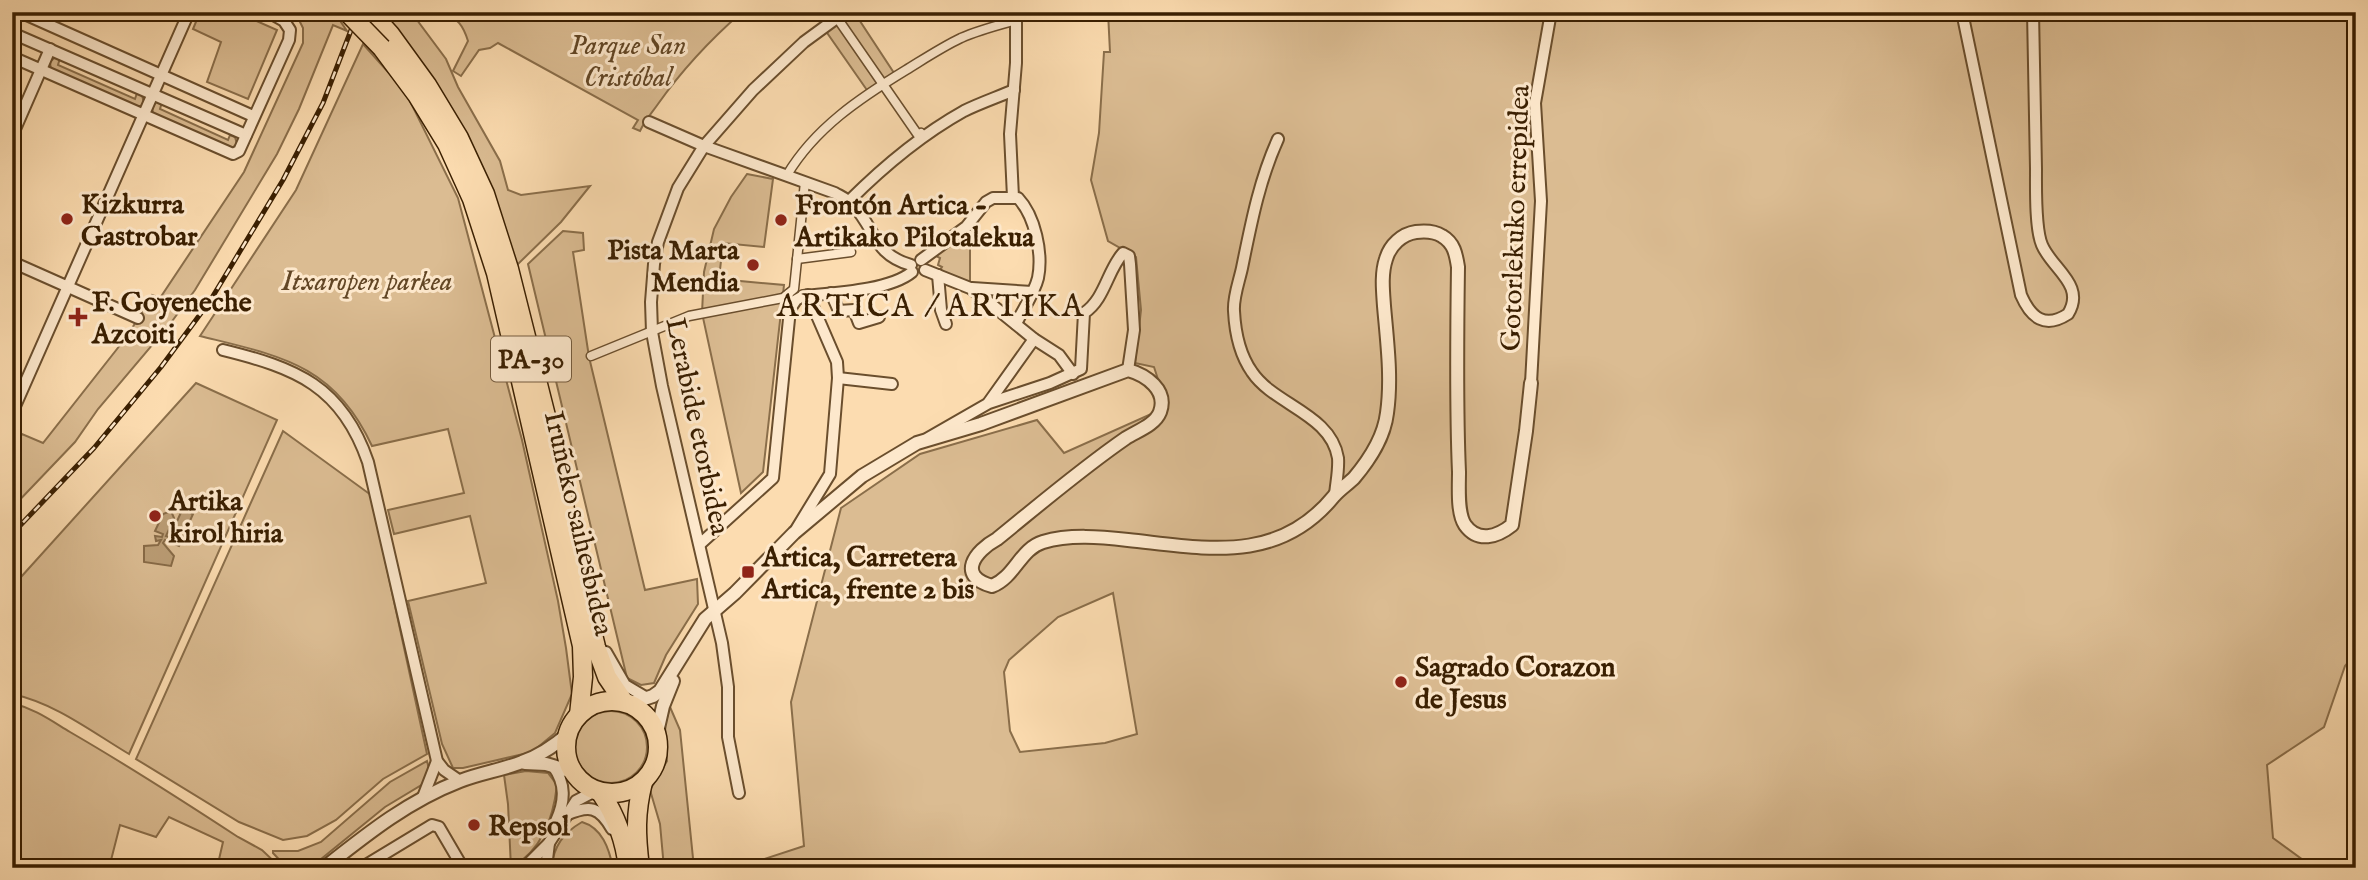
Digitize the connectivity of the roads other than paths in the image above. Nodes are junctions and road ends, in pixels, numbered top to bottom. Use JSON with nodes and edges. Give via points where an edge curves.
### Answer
{"nodes":[{"id":1,"x":20,"y":12,"type":"edge"},
{"id":2,"x":189,"y":12,"type":"edge"},
{"id":3,"x":268,"y":12,"type":"edge"},
{"id":4,"x":348,"y":12,"type":"edge"},
{"id":5,"x":370,"y":12,"type":"edge"},
{"id":6,"x":1552,"y":12,"type":"edge"},
{"id":7,"x":1962,"y":12,"type":"edge"},
{"id":8,"x":2033,"y":12,"type":"edge"},
{"id":9,"x":838,"y":14,"type":"edge"},
{"id":10,"x":1017,"y":16,"type":"edge"},
{"id":11,"x":12,"y":33,"type":"edge"},
{"id":12,"x":386,"y":41,"type":"junction"},
{"id":13,"x":50,"y":49,"type":"junction"},
{"id":14,"x":12,"y":57,"type":"edge"},
{"id":15,"x":41,"y":70,"type":"junction"},
{"id":16,"x":161,"y":75,"type":"junction"},
{"id":17,"x":883,"y":84,"type":"junction"},
{"id":18,"x":1014,"y":90,"type":"junction"},
{"id":19,"x":153,"y":93,"type":"junction"},
{"id":20,"x":143,"y":115,"type":"junction"},
{"id":21,"x":253,"y":116,"type":"junction"},
{"id":22,"x":649,"y":122,"type":"dead end"},
{"id":23,"x":246,"y":135,"type":"junction"},
{"id":24,"x":12,"y":136,"type":"edge"},
{"id":25,"x":924,"y":136,"type":"junction"},
{"id":26,"x":1278,"y":139,"type":"dead end"},
{"id":27,"x":704,"y":146,"type":"junction"},
{"id":28,"x":787,"y":175,"type":"junction"},
{"id":29,"x":805,"y":182,"type":"junction"},
{"id":30,"x":1013,"y":197,"type":"junction"},
{"id":31,"x":849,"y":201,"type":"junction"},
{"id":32,"x":851,"y":252,"type":"dead end"},
{"id":33,"x":797,"y":259,"type":"junction"},
{"id":34,"x":12,"y":262,"type":"edge"},
{"id":35,"x":917,"y":267,"type":"junction"},
{"id":36,"x":938,"y":275,"type":"junction"},
{"id":37,"x":67,"y":286,"type":"junction"},
{"id":38,"x":970,"y":288,"type":"junction"},
{"id":39,"x":1032,"y":292,"type":"junction"},
{"id":40,"x":831,"y":293,"type":"junction"},
{"id":41,"x":808,"y":295,"type":"junction"},
{"id":42,"x":879,"y":317,"type":"dead end"},
{"id":43,"x":138,"y":318,"type":"dead end"},
{"id":44,"x":946,"y":324,"type":"dead end"},
{"id":45,"x":1016,"y":324,"type":"junction"},
{"id":46,"x":652,"y":332,"type":"junction"},
{"id":47,"x":1034,"y":339,"type":"junction"},
{"id":48,"x":223,"y":350,"type":"dead end"},
{"id":49,"x":591,"y":356,"type":"dead end"},
{"id":50,"x":1128,"y":369,"type":"junction"},
{"id":51,"x":1073,"y":374,"type":"junction"},
{"id":52,"x":838,"y":377,"type":"junction"},
{"id":53,"x":1531,"y":383,"type":"joint"},
{"id":54,"x":892,"y":384,"type":"dead end"},
{"id":55,"x":989,"y":403,"type":"junction"},
{"id":56,"x":12,"y":413,"type":"edge"},
{"id":57,"x":926,"y":440,"type":"junction"},
{"id":58,"x":1335,"y":495,"type":"junction"},
{"id":59,"x":794,"y":533,"type":"junction"},
{"id":60,"x":699,"y":544,"type":"junction"},
{"id":61,"x":714,"y":611,"type":"junction"},
{"id":62,"x":592,"y":629,"type":"junction"},
{"id":63,"x":684,"y":652,"type":"junction"},
{"id":64,"x":647,"y":698,"type":"junction"},
{"id":65,"x":627,"y":703,"type":"junction"},
{"id":66,"x":579,"y":715,"type":"junction"},
{"id":67,"x":568,"y":734,"type":"junction"},
{"id":68,"x":656,"y":737,"type":"junction"},
{"id":69,"x":437,"y":761,"type":"junction"},
{"id":70,"x":521,"y":762,"type":"junction"},
{"id":71,"x":553,"y":765,"type":"junction"},
{"id":72,"x":573,"y":772,"type":"junction"},
{"id":73,"x":460,"y":781,"type":"junction"},
{"id":74,"x":643,"y":782,"type":"junction"},
{"id":75,"x":598,"y":792,"type":"junction"},
{"id":76,"x":739,"y":793,"type":"dead end"},
{"id":77,"x":423,"y":797,"type":"junction"},
{"id":78,"x":566,"y":815,"type":"junction"},
{"id":79,"x":549,"y":843,"type":"junction"},
{"id":80,"x":536,"y":857,"type":"junction"},
{"id":81,"x":526,"y":867,"type":"edge"},
{"id":82,"x":324,"y":868,"type":"edge"},
{"id":83,"x":361,"y":868,"type":"edge"},
{"id":84,"x":463,"y":868,"type":"edge"},
{"id":85,"x":547,"y":868,"type":"edge"},
{"id":86,"x":622,"y":868,"type":"edge"},
{"id":87,"x":628,"y":868,"type":"edge"},
{"id":88,"x":640,"y":868,"type":"edge"}],
"edges":[{"from":1,"to":16,"type":"street"},
{"from":2,"to":16,"type":"street"},
{"from":3,"to":21,"type":"street","via":[[284,21],[290,30],[289,40]]},
{"from":4,"to":12,"type":"highway","name":"Iruñeko saihesbidea","number":"PA-30","bridge":true},
{"from":5,"to":12,"type":"highway","name":"Iruñeko saihesbidea","number":"PA-30"},
{"from":6,"to":53,"type":"street","name":"Gotorlekuko errepidea","via":[[1535,103],[1541,201]]},
{"from":7,"to":8,"type":"street","via":[[2021,295],[2034,315],[2052,322],[2068,314],[2074,299],[2066,276],[2040,243]]},
{"from":9,"to":17,"type":"street"},
{"from":9,"to":27,"type":"street","name":"Lerabide etorbidea","via":[[753,90]]},
{"from":10,"to":17,"type":"street","via":[[962,37]]},
{"from":10,"to":18,"type":"street"},
{"from":11,"to":13,"type":"street"},
{"from":12,"to":62,"type":"highway","name":"Iruñeko saihesbidea","number":"PA-30","via":[[428,85],[485,194],[548,424]]},
{"from":12,"to":66,"type":"highway","name":"Iruñeko saihesbidea","number":"PA-30","via":[[447,144],[472,199],[496,273],[582,646]]},
{"from":13,"to":15,"type":"street"},
{"from":13,"to":19,"type":"street"},
{"from":14,"to":15,"type":"street"},
{"from":15,"to":20,"type":"street"},
{"from":15,"to":24,"type":"street"},
{"from":16,"to":19,"type":"street"},
{"from":16,"to":21,"type":"street"},
{"from":17,"to":25,"type":"street","via":[[918,135]]},
{"from":17,"to":28,"type":"street","via":[[816,136]]},
{"from":18,"to":25,"type":"street","via":[[966,110]]},
{"from":18,"to":30,"type":"street","via":[[1010,134]]},
{"from":19,"to":20,"type":"street"},
{"from":19,"to":23,"type":"street"},
{"from":20,"to":23,"type":"street","via":[[233,154]]},
{"from":20,"to":37,"type":"street"},
{"from":21,"to":23,"type":"street"},
{"from":22,"to":27,"type":"street"},
{"from":25,"to":31,"type":"street"},
{"from":26,"to":58,"type":"street","via":[[1252,212],[1234,308],[1238,341],[1253,373],[1329,437],[1338,460]]},
{"from":27,"to":28,"type":"street"},
{"from":27,"to":46,"type":"street","name":"Lerabide etorbidea","via":[[678,188],[658,242]]},
{"from":28,"to":29,"type":"street"},
{"from":29,"to":31,"type":"street"},
{"from":29,"to":33,"type":"street"},
{"from":30,"to":35,"type":"street","via":[[986,202],[965,227]]},
{"from":30,"to":39,"type":"street","via":[[1026,207],[1040,255]]},
{"from":31,"to":35,"type":"street","via":[[881,248],[894,259]]},
{"from":32,"to":33,"type":"street"},
{"from":33,"to":46,"type":"street","via":[[794,289],[783,298],[689,316]]},
{"from":34,"to":37,"type":"street"},
{"from":35,"to":36,"type":"street"},
{"from":35,"to":40,"type":"street","via":[[906,278],[864,290]]},
{"from":36,"to":38,"type":"street"},
{"from":36,"to":44,"type":"street"},
{"from":37,"to":43,"type":"street"},
{"from":37,"to":56,"type":"street"},
{"from":38,"to":39,"type":"street"},
{"from":38,"to":45,"type":"street"},
{"from":39,"to":45,"type":"street"},
{"from":40,"to":41,"type":"street"},
{"from":40,"to":42,"type":"street","via":[[839,311],[855,310],[859,323]]},
{"from":41,"to":52,"type":"street","via":[[837,362]]},
{"from":41,"to":60,"type":"street","via":[[790,309],[773,478]]},
{"from":45,"to":47,"type":"street"},
{"from":46,"to":49,"type":"street"},
{"from":46,"to":60,"type":"street","name":"Lerabide etorbidea"},
{"from":47,"to":51,"type":"street","via":[[1059,355]]},
{"from":47,"to":55,"type":"street"},
{"from":48,"to":69,"type":"street","via":[[281,366],[315,384],[345,414],[359,437]]},
{"from":50,"to":51,"type":"street","via":[[1134,331],[1129,256],[1123,253],[1093,307],[1084,313],[1083,360],[1081,369]]},
{"from":50,"to":57,"type":"street"},
{"from":50,"to":58,"type":"street","via":[[1150,379],[1158,390],[1160,413],[984,546],[972,564],[977,579],[992,586],[1004,581],[1033,547],[1057,540],[1106,538],[1237,549],[1299,527]]},
{"from":51,"to":55,"type":"street"},
{"from":52,"to":54,"type":"street"},
{"from":52,"to":59,"type":"street","via":[[830,474]]},
{"from":53,"to":58,"type":"street","via":[[1512,525],[1500,535],[1475,535],[1464,523],[1460,488],[1455,252],[1440,234],[1409,233],[1386,257],[1383,282],[1389,384],[1384,429],[1365,464]]},
{"from":55,"to":57,"type":"street"},
{"from":57,"to":59,"type":"street","via":[[862,476]]},
{"from":59,"to":61,"type":"street"},
{"from":60,"to":61,"type":"street","name":"Lerabide etorbidea"},
{"from":61,"to":63,"type":"street"},
{"from":61,"to":76,"type":"street","name":"Lerabide etorbidea","via":[[728,687],[729,737]]},
{"from":62,"to":64,"type":"street","name":"Iruñeko saihesbidea","via":[[625,685]]},
{"from":62,"to":65,"type":"highway","name":"Iruñeko saihesbidea","number":"PA-30","via":[[607,677]]},
{"from":63,"to":64,"type":"street","via":[[665,685]]},
{"from":63,"to":68,"type":"street"},
{"from":64,"to":65,"type":"street"},
{"from":65,"to":66,"type":"highway","via":[[608,701]]},
{"from":65,"to":68,"type":"highway","number":"PA-30","via":[[648,718]]},
{"from":66,"to":67,"type":"highway","number":"PA-30"},
{"from":67,"to":70,"type":"street"},
{"from":67,"to":72,"type":"highway","via":[[566,747]]},
{"from":68,"to":74,"type":"highway","via":[[655,762]]},
{"from":69,"to":73,"type":"street"},
{"from":69,"to":77,"type":"street"},
{"from":70,"to":71,"type":"street"},
{"from":70,"to":73,"type":"street"},
{"from":71,"to":72,"type":"street"},
{"from":71,"to":80,"type":"street","via":[[564,793],[560,813]]},
{"from":72,"to":75,"type":"highway"},
{"from":73,"to":77,"type":"street"},
{"from":74,"to":75,"type":"highway","via":[[617,793]]},
{"from":74,"to":88,"type":"highway","via":[[635,831]]},
{"from":75,"to":78,"type":"street","via":[[576,801]]},
{"from":75,"to":87,"type":"highway","via":[[615,815]]},
{"from":77,"to":82,"type":"street"},
{"from":78,"to":79,"type":"street"},
{"from":78,"to":86,"type":"street","via":[[585,808],[602,814],[612,828]]},
{"from":79,"to":80,"type":"street"},
{"from":79,"to":85,"type":"street"},
{"from":80,"to":81,"type":"street"},
{"from":83,"to":84,"type":"street","via":[[432,825],[439,827]]}]}
